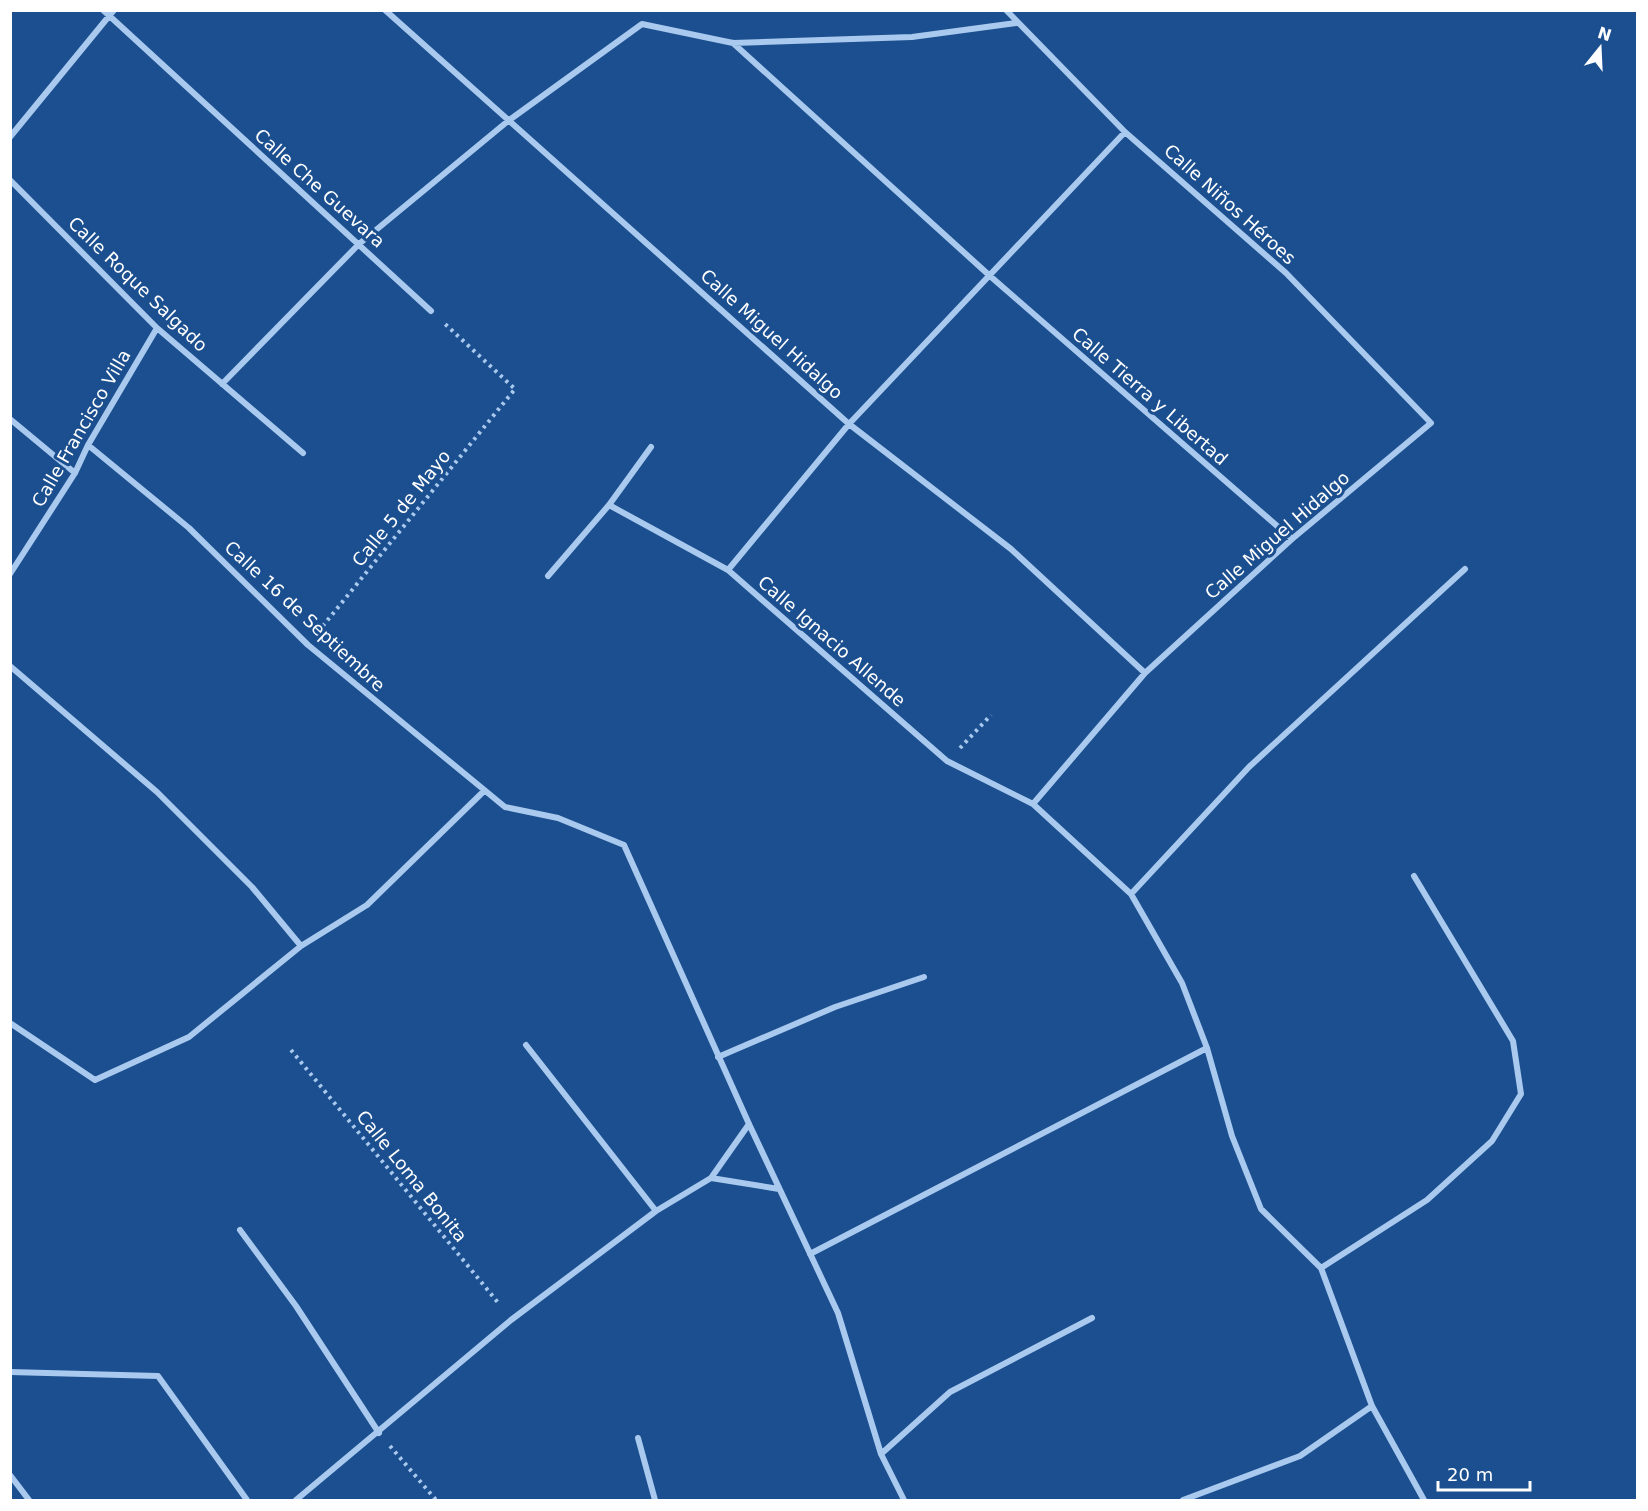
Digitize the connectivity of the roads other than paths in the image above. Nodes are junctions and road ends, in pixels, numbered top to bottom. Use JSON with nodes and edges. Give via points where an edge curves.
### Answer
{"nodes":[{"id":1,"x":103,"y":10,"type":"edge"},
{"id":2,"x":114,"y":10,"type":"edge"},
{"id":3,"x":385,"y":10,"type":"edge"},
{"id":4,"x":1006,"y":10,"type":"edge"},
{"id":5,"x":109,"y":16,"type":"junction"},
{"id":6,"x":1016,"y":22,"type":"junction"},
{"id":7,"x":733,"y":43,"type":"junction"},
{"id":8,"x":508,"y":121,"type":"junction"},
{"id":9,"x":1125,"y":132,"type":"junction"},
{"id":10,"x":10,"y":137,"type":"edge"},
{"id":11,"x":10,"y":180,"type":"edge"},
{"id":12,"x":359,"y":244,"type":"junction"},
{"id":13,"x":990,"y":276,"type":"junction"},
{"id":14,"x":431,"y":311,"type":"road end"},
{"id":15,"x":157,"y":328,"type":"junction"},
{"id":16,"x":222,"y":384,"type":"junction"},
{"id":17,"x":10,"y":418,"type":"edge"},
{"id":18,"x":1431,"y":423,"type":"joint"},
{"id":19,"x":849,"y":424,"type":"junction"},
{"id":20,"x":87,"y":445,"type":"junction"},
{"id":21,"x":651,"y":447,"type":"dead end"},
{"id":22,"x":303,"y":453,"type":"dead end"},
{"id":23,"x":75,"y":472,"type":"junction"},
{"id":24,"x":609,"y":505,"type":"junction"},
{"id":25,"x":1292,"y":539,"type":"junction"},
{"id":26,"x":1465,"y":569,"type":"dead end"},
{"id":27,"x":728,"y":570,"type":"junction"},
{"id":28,"x":10,"y":574,"type":"edge"},
{"id":29,"x":548,"y":576,"type":"dead end"},
{"id":30,"x":10,"y":666,"type":"edge"},
{"id":31,"x":1145,"y":673,"type":"junction"},
{"id":32,"x":484,"y":791,"type":"junction"},
{"id":33,"x":1033,"y":804,"type":"junction"},
{"id":34,"x":1414,"y":876,"type":"dead end"},
{"id":35,"x":1131,"y":894,"type":"junction"},
{"id":36,"x":301,"y":946,"type":"junction"},
{"id":37,"x":924,"y":977,"type":"dead end"},
{"id":38,"x":10,"y":1023,"type":"edge"},
{"id":39,"x":526,"y":1045,"type":"dead end"},
{"id":40,"x":1207,"y":1048,"type":"junction"},
{"id":41,"x":718,"y":1057,"type":"junction"},
{"id":42,"x":749,"y":1124,"type":"junction"},
{"id":43,"x":711,"y":1178,"type":"junction"},
{"id":44,"x":779,"y":1189,"type":"junction"},
{"id":45,"x":656,"y":1211,"type":"junction"},
{"id":46,"x":240,"y":1230,"type":"dead end"},
{"id":47,"x":810,"y":1254,"type":"junction"},
{"id":48,"x":1321,"y":1268,"type":"junction"},
{"id":49,"x":1092,"y":1318,"type":"dead end"},
{"id":50,"x":10,"y":1372,"type":"edge"},
{"id":51,"x":1372,"y":1406,"type":"junction"},
{"id":52,"x":379,"y":1433,"type":"junction"},
{"id":53,"x":638,"y":1438,"type":"dead end"},
{"id":54,"x":881,"y":1454,"type":"junction"},
{"id":55,"x":10,"y":1475,"type":"edge"},
{"id":56,"x":28,"y":1500,"type":"edge"},
{"id":57,"x":247,"y":1500,"type":"edge"},
{"id":58,"x":296,"y":1500,"type":"edge"},
{"id":59,"x":656,"y":1500,"type":"edge"},
{"id":60,"x":904,"y":1500,"type":"edge"},
{"id":61,"x":1183,"y":1500,"type":"edge"},
{"id":62,"x":1424,"y":1500,"type":"edge"}],
"edges":[{"from":1,"to":5,"type":"street","name":"Calle Che Guevara"},
{"from":2,"to":5,"type":"street"},
{"from":3,"to":8,"type":"street","name":"Calle Miguel Hidalgo"},
{"from":4,"to":6,"type":"street","name":"Calle Niños Héroes"},
{"from":5,"to":10,"type":"street"},
{"from":5,"to":12,"type":"street","name":"Calle Che Guevara"},
{"from":6,"to":7,"type":"street","via":[[912,37]]},
{"from":6,"to":9,"type":"street","name":"Calle Niños Héroes"},
{"from":7,"to":8,"type":"street","via":[[642,24]]},
{"from":7,"to":13,"type":"street","name":"Calle Tierra y Libertad"},
{"from":8,"to":12,"type":"street"},
{"from":8,"to":19,"type":"street","name":"Calle Miguel Hidalgo"},
{"from":9,"to":13,"type":"street"},
{"from":9,"to":18,"type":"street","name":"Calle Niños Héroes","via":[[1286,273]]},
{"from":11,"to":15,"type":"street","name":"Calle Roque Salgado"},
{"from":12,"to":14,"type":"street","name":"Calle Che Guevara"},
{"from":12,"to":16,"type":"street"},
{"from":13,"to":19,"type":"street"},
{"from":13,"to":25,"type":"street","name":"Calle Tierra y Libertad"},
{"from":15,"to":16,"type":"street","name":"Calle Roque Salgado"},
{"from":15,"to":20,"type":"street","name":"Calle Francisco Villa"},
{"from":16,"to":22,"type":"street","name":"Calle Roque Salgado"},
{"from":17,"to":23,"type":"street"},
{"from":18,"to":25,"type":"street","name":"Calle Miguel Hidalgo"},
{"from":19,"to":27,"type":"street"},
{"from":19,"to":31,"type":"street","name":"Calle Miguel Hidalgo","via":[[1011,549]]},
{"from":20,"to":23,"type":"street","name":"Calle Francisco Villa"},
{"from":20,"to":32,"type":"street","name":"Calle 16 de Septiembre","via":[[189,528],[309,645]]},
{"from":21,"to":24,"type":"street"},
{"from":23,"to":28,"type":"street","name":"Calle Francisco Villa"},
{"from":24,"to":27,"type":"street","name":"Calle Ignacio Allende"},
{"from":24,"to":29,"type":"street"},
{"from":25,"to":31,"type":"street","name":"Calle Miguel Hidalgo"},
{"from":26,"to":35,"type":"street","via":[[1249,767]]},
{"from":27,"to":33,"type":"street","name":"Calle Ignacio Allende","via":[[947,761]]},
{"from":30,"to":36,"type":"street","via":[[157,792],[252,887]]},
{"from":31,"to":33,"type":"street","name":"Calle Miguel Hidalgo"},
{"from":32,"to":36,"type":"street","via":[[367,905]]},
{"from":32,"to":41,"type":"street","name":"Calle 16 de Septiembre","via":[[505,807],[558,818],[624,845]]},
{"from":33,"to":35,"type":"street","name":"Calle Ignacio Allende"},
{"from":34,"to":48,"type":"street","via":[[1513,1041],[1521,1094],[1492,1141],[1427,1200]]},
{"from":35,"to":40,"type":"street","name":"Calle Ignacio Allende","via":[[1182,983]]},
{"from":36,"to":38,"type":"street","via":[[189,1037],[95,1080]]},
{"from":37,"to":41,"type":"street","via":[[836,1007]]},
{"from":39,"to":45,"type":"street"},
{"from":40,"to":47,"type":"street"},
{"from":40,"to":48,"type":"street","name":"Calle Ignacio Allende","via":[[1232,1136],[1261,1209]]},
{"from":41,"to":42,"type":"street"},
{"from":42,"to":43,"type":"street"},
{"from":42,"to":44,"type":"street"},
{"from":43,"to":44,"type":"street"},
{"from":43,"to":45,"type":"street"},
{"from":44,"to":47,"type":"street"},
{"from":45,"to":52,"type":"street","via":[[511,1320]]},
{"from":46,"to":52,"type":"street","via":[[296,1306]]},
{"from":47,"to":54,"type":"street","via":[[838,1313]]},
{"from":48,"to":51,"type":"street"},
{"from":49,"to":54,"type":"street","via":[[950,1392]]},
{"from":50,"to":57,"type":"street","via":[[158,1376]]},
{"from":51,"to":61,"type":"street","via":[[1300,1456]]},
{"from":51,"to":62,"type":"street"},
{"from":52,"to":58,"type":"street"},
{"from":53,"to":59,"type":"street"},
{"from":54,"to":60,"type":"street"},
{"from":55,"to":56,"type":"street"}]}
